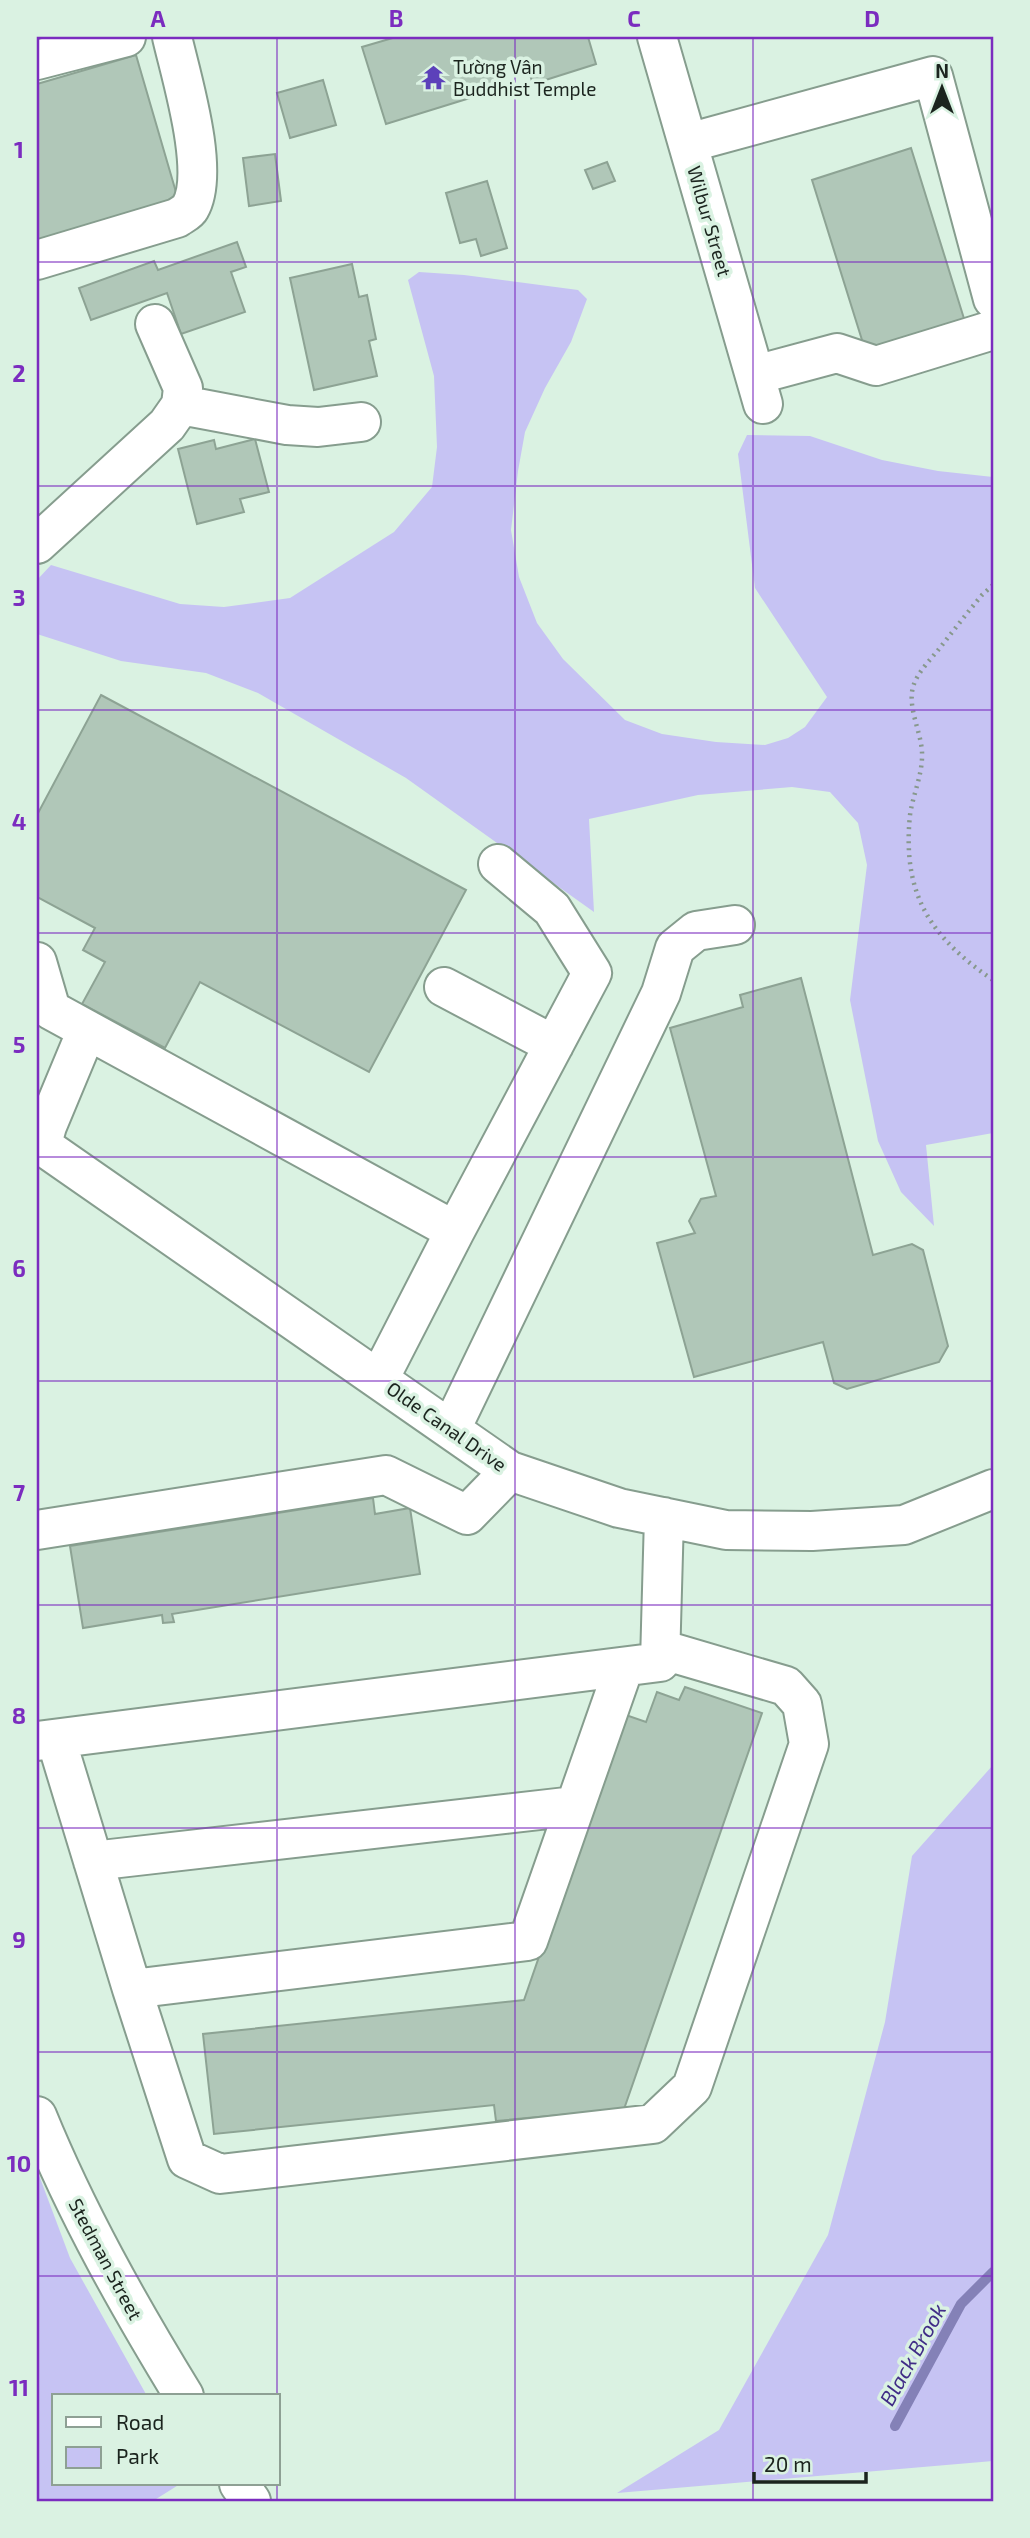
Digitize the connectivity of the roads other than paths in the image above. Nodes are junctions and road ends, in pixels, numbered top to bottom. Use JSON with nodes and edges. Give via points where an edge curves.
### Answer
{"nodes":[{"id":1,"x":126,"y":37,"type":"edge"},
{"id":2,"x":172,"y":37,"type":"edge"},
{"id":3,"x":657,"y":37,"type":"edge"},
{"id":4,"x":37,"y":60,"type":"edge"},
{"id":5,"x":688,"y":143,"type":"junction"},
{"id":6,"x":37,"y":260,"type":"edge"},
{"id":7,"x":993,"y":299,"type":"edge"},
{"id":8,"x":155,"y":324,"type":"dead end"},
{"id":9,"x":993,"y":330,"type":"edge"},
{"id":10,"x":181,"y":405,"type":"junction"},
{"id":11,"x":361,"y":422,"type":"dead end"},
{"id":12,"x":37,"y":544,"type":"edge"},
{"id":13,"x":498,"y":864,"type":"dead end"},
{"id":14,"x":735,"y":925,"type":"dead end"},
{"id":15,"x":37,"y":962,"type":"edge"},
{"id":16,"x":444,"y":987,"type":"dead end"},
{"id":17,"x":88,"y":1030,"type":"junction"},
{"id":18,"x":554,"y":1045,"type":"junction"},
{"id":19,"x":38,"y":1146,"type":"edge"},
{"id":20,"x":455,"y":1231,"type":"junction"},
{"id":21,"x":379,"y":1379,"type":"junction"},
{"id":22,"x":451,"y":1429,"type":"junction"},
{"id":23,"x":510,"y":1471,"type":"junction"},
{"id":24,"x":993,"y":1489,"type":"edge"},
{"id":25,"x":664,"y":1517,"type":"junction"},
{"id":26,"x":37,"y":1530,"type":"edge"},
{"id":27,"x":660,"y":1649,"type":"junction"},
{"id":28,"x":624,"y":1667,"type":"junction"},
{"id":29,"x":47,"y":1740,"type":"edge"},
{"id":30,"x":575,"y":1806,"type":"junction"},
{"id":31,"x":93,"y":1861,"type":"junction"},
{"id":32,"x":132,"y":1989,"type":"junction"},
{"id":33,"x":37,"y":2116,"type":"edge"},
{"id":34,"x":183,"y":2394,"type":"edge"},
{"id":35,"x":240,"y":2486,"type":"edge"},
{"id":36,"x":251,"y":2501,"type":"edge"}],
"edges":[{"from":1,"to":4,"type":"street"},
{"from":2,"to":6,"type":"street","via":[[198,159],[190,209],[177,218]]},
{"from":3,"to":5,"type":"street","name":"Wilbur Street"},
{"from":5,"to":7,"type":"street","via":[[933,76]]},
{"from":5,"to":9,"type":"street","name":"Wilbur Street","via":[[759,390],[837,353],[876,366]]},
{"from":8,"to":10,"type":"street","via":[[183,388]]},
{"from":10,"to":11,"type":"street","via":[[287,425]]},
{"from":10,"to":12,"type":"street","via":[[167,425]]},
{"from":13,"to":18,"type":"street","via":[[552,909],[592,973]]},
{"from":14,"to":22,"type":"street","via":[[696,931],[675,948],[661,993]]},
{"from":15,"to":17,"type":"street","via":[[51,1010]]},
{"from":16,"to":18,"type":"street"},
{"from":17,"to":19,"type":"street"},
{"from":17,"to":20,"type":"street"},
{"from":18,"to":20,"type":"street"},
{"from":19,"to":21,"type":"street","name":"Olde Canal Drive"},
{"from":20,"to":21,"type":"street"},
{"from":21,"to":22,"type":"street","name":"Olde Canal Drive"},
{"from":22,"to":23,"type":"street","name":"Olde Canal Drive"},
{"from":23,"to":25,"type":"street","name":"Olde Canal Drive","via":[[619,1508]]},
{"from":23,"to":26,"type":"street","via":[[467,1515],[386,1475]]},
{"from":24,"to":25,"type":"street","name":"Olde Canal Drive","via":[[904,1525],[726,1530]]},
{"from":25,"to":27,"type":"street"},
{"from":27,"to":28,"type":"street","via":[[660,1662]]},
{"from":27,"to":32,"type":"street","via":[[786,1686],[802,1704],[809,1744],[692,2087],[653,2124],[220,2174],[187,2159]]},
{"from":28,"to":29,"type":"street"},
{"from":28,"to":30,"type":"street"},
{"from":29,"to":31,"type":"street"},
{"from":30,"to":31,"type":"street"},
{"from":30,"to":32,"type":"street","via":[[528,1941]]},
{"from":31,"to":32,"type":"street"},
{"from":33,"to":34,"type":"street","name":"Stedman Street","via":[[107,2264]]},
{"from":35,"to":36,"type":"street"}]}
